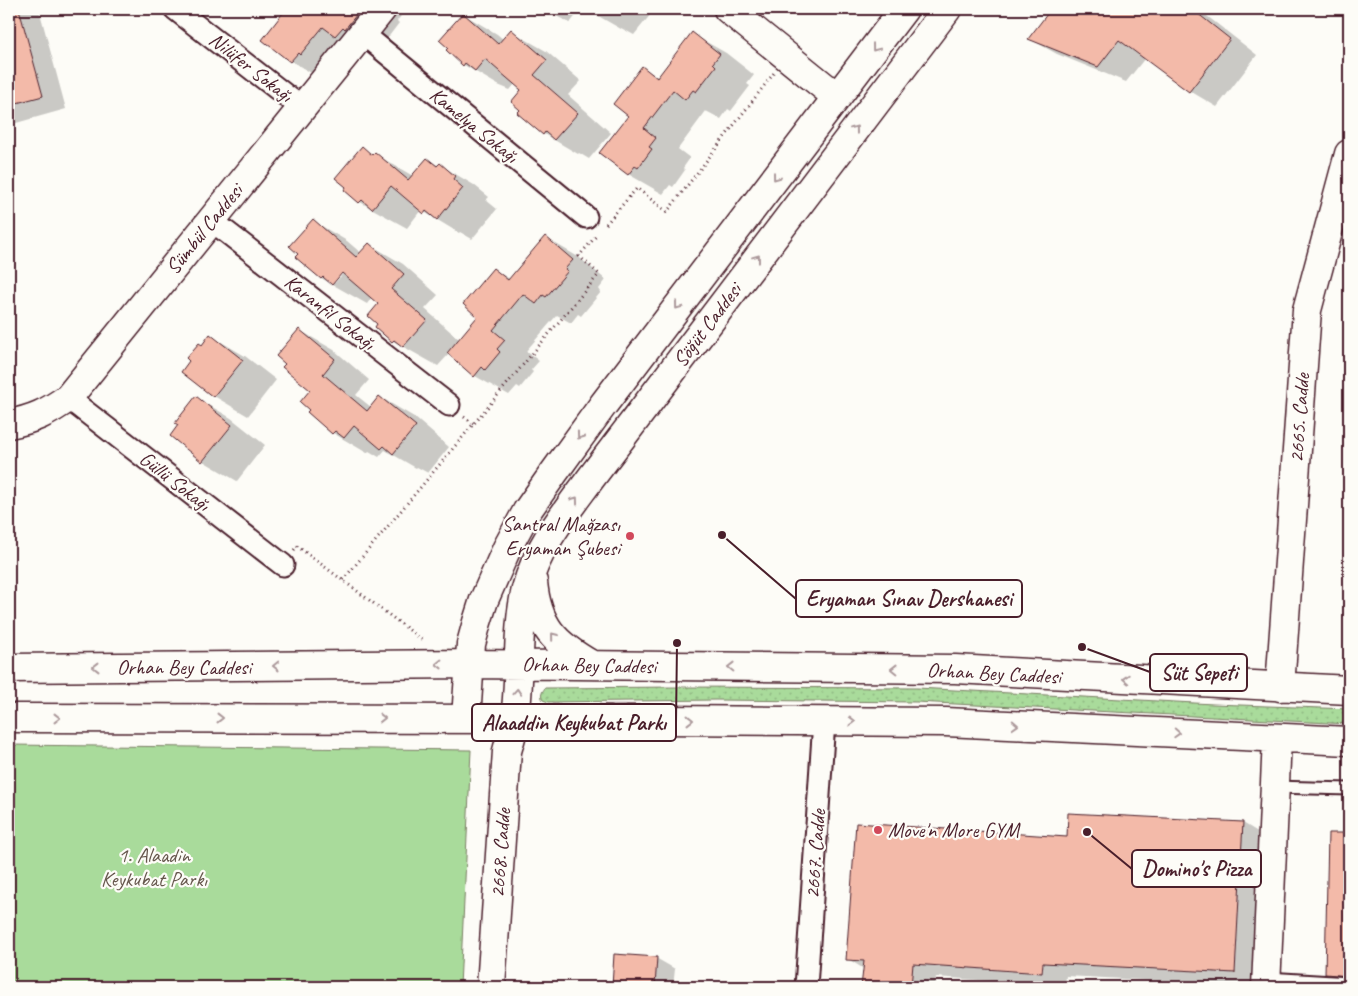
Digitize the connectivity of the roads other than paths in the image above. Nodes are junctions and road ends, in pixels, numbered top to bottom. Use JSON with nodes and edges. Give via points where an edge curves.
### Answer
{"nodes":[{"id":1,"x":175,"y":9,"type":"edge"},
{"id":2,"x":382,"y":9,"type":"edge"},
{"id":3,"x":728,"y":9,"type":"edge"},
{"id":4,"x":904,"y":9,"type":"edge"},
{"id":5,"x":947,"y":9,"type":"edge"},
{"id":6,"x":362,"y":33,"type":"junction"},
{"id":7,"x":837,"y":97,"type":"junction"},
{"id":8,"x":302,"y":108,"type":"junction"},
{"id":9,"x":1349,"y":154,"type":"edge"},
{"id":10,"x":586,"y":216,"type":"dead end"},
{"id":11,"x":211,"y":220,"type":"junction"},
{"id":12,"x":68,"y":398,"type":"junction"},
{"id":13,"x":449,"y":404,"type":"dead end"},
{"id":14,"x":9,"y":424,"type":"edge"},
{"id":15,"x":283,"y":565,"type":"road end"},
{"id":16,"x":532,"y":571,"type":"junction"},
{"id":17,"x":469,"y":664,"type":"junction"},
{"id":18,"x":519,"y":665,"type":"junction"},
{"id":19,"x":592,"y":665,"type":"junction"},
{"id":20,"x":9,"y":668,"type":"edge"},
{"id":21,"x":1280,"y":687,"type":"junction"},
{"id":22,"x":1349,"y":690,"type":"edge"},
{"id":23,"x":9,"y":718,"type":"edge"},
{"id":24,"x":466,"y":718,"type":"junction"},
{"id":25,"x":515,"y":719,"type":"junction"},
{"id":26,"x":824,"y":721,"type":"junction"},
{"id":27,"x":1277,"y":738,"type":"junction"},
{"id":28,"x":1349,"y":741,"type":"edge"},
{"id":29,"x":1274,"y":787,"type":"junction"},
{"id":30,"x":1349,"y":789,"type":"edge"},
{"id":31,"x":1267,"y":982,"type":"edge"},
{"id":32,"x":1349,"y":984,"type":"edge"},
{"id":33,"x":491,"y":987,"type":"edge"},
{"id":34,"x":806,"y":987,"type":"edge"}],
"edges":[{"from":1,"to":8,"type":"street","name":"Nilüfer Sokağı"},
{"from":2,"to":6,"type":"main road","name":"Sümbül Caddesi"},
{"from":3,"to":7,"type":"main road"},
{"from":4,"to":7,"type":"main road","name":"Söğüt Caddesi","one_way":true},
{"from":16,"to":5,"type":"main road","name":"Söğüt Caddesi","one_way":true,"via":[[542,550],[585,485]]},
{"from":6,"to":8,"type":"main road","name":"Sümbül Caddesi"},
{"from":6,"to":10,"type":"street","name":"Kamelya Sokağı"},
{"from":7,"to":17,"type":"main road","name":"Söğüt Caddesi","one_way":true,"via":[[603,405],[527,511],[506,548],[484,600],[471,644]]},
{"from":8,"to":11,"type":"main road","name":"Sümbül Caddesi"},
{"from":9,"to":21,"type":"main road","name":"2665. Cadde","via":[[1307,310]]},
{"from":11,"to":12,"type":"main road","name":"Sümbül Caddesi"},
{"from":11,"to":13,"type":"street","name":"Karanfil Sokağı"},
{"from":12,"to":14,"type":"main road","name":"Sümbül Caddesi","via":[[27,421]]},
{"from":12,"to":15,"type":"street","name":"Güllü Sokağı"},
{"from":16,"to":18,"type":"main road","name":"Söğüt Caddesi","via":[[523,602]]},
{"from":19,"to":16,"type":"main road","one_way":true,"via":[[556,640],[543,622],[535,600]]},
{"from":17,"to":18,"type":"main road","name":"Orhan Bey Caddesi"},
{"from":17,"to":20,"type":"main road","name":"Orhan Bey Caddesi","one_way":true},
{"from":17,"to":24,"type":"main road","name":"Söğüt Caddesi"},
{"from":18,"to":19,"type":"main road","name":"Orhan Bey Caddesi"},
{"from":25,"to":18,"type":"main road","name":"2668. Cadde","one_way":true},
{"from":21,"to":19,"type":"main road","name":"Orhan Bey Caddesi","one_way":true,"via":[[955,670]]},
{"from":21,"to":22,"type":"main road","name":"Orhan Bey Caddesi"},
{"from":23,"to":24,"type":"main road","one_way":true},
{"from":24,"to":25,"type":"main road"},
{"from":25,"to":26,"type":"main road","one_way":true},
{"from":25,"to":33,"type":"main road","name":"2668. Cadde","via":[[507,751]]},
{"from":26,"to":27,"type":"main road","one_way":true,"via":[[946,722]]},
{"from":26,"to":34,"type":"street","name":"2667. Cadde"},
{"from":27,"to":28,"type":"main road"},
{"from":27,"to":29,"type":"main road"},
{"from":29,"to":30,"type":"lane"},
{"from":29,"to":31,"type":"main road"},
{"from":31,"to":32,"type":"lane"}]}
